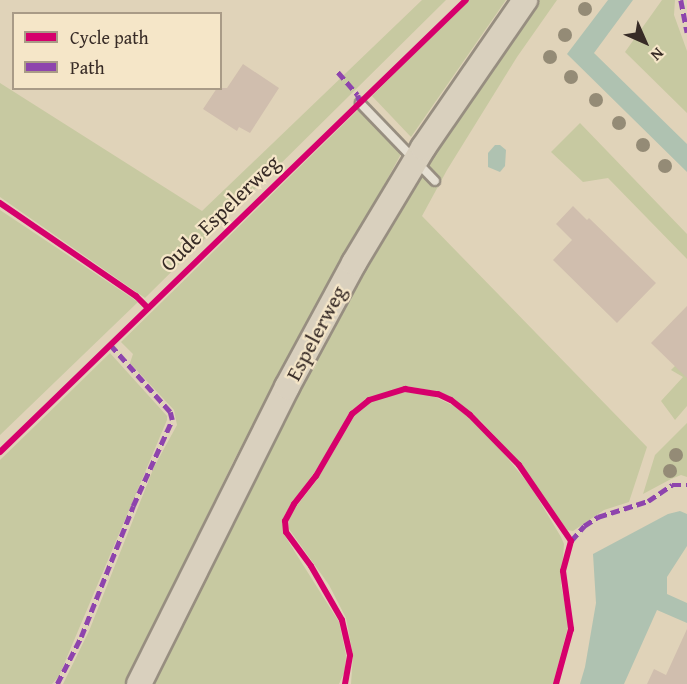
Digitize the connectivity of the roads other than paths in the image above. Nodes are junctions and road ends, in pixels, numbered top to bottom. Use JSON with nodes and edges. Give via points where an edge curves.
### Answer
{"nodes":[{"id":1,"x":525,"y":0,"type":"edge"},
{"id":2,"x":360,"y":103,"type":"dead end"},
{"id":3,"x":415,"y":161,"type":"junction"},
{"id":4,"x":435,"y":181,"type":"dead end"},
{"id":5,"x":139,"y":684,"type":"edge"}],
"edges":[{"from":1,"to":3,"type":"main road","name":"Espelerweg"},
{"from":2,"to":3,"type":"lane"},
{"from":3,"to":4,"type":"lane"},
{"from":3,"to":5,"type":"main road","name":"Espelerweg","via":[[323,319]]}]}
